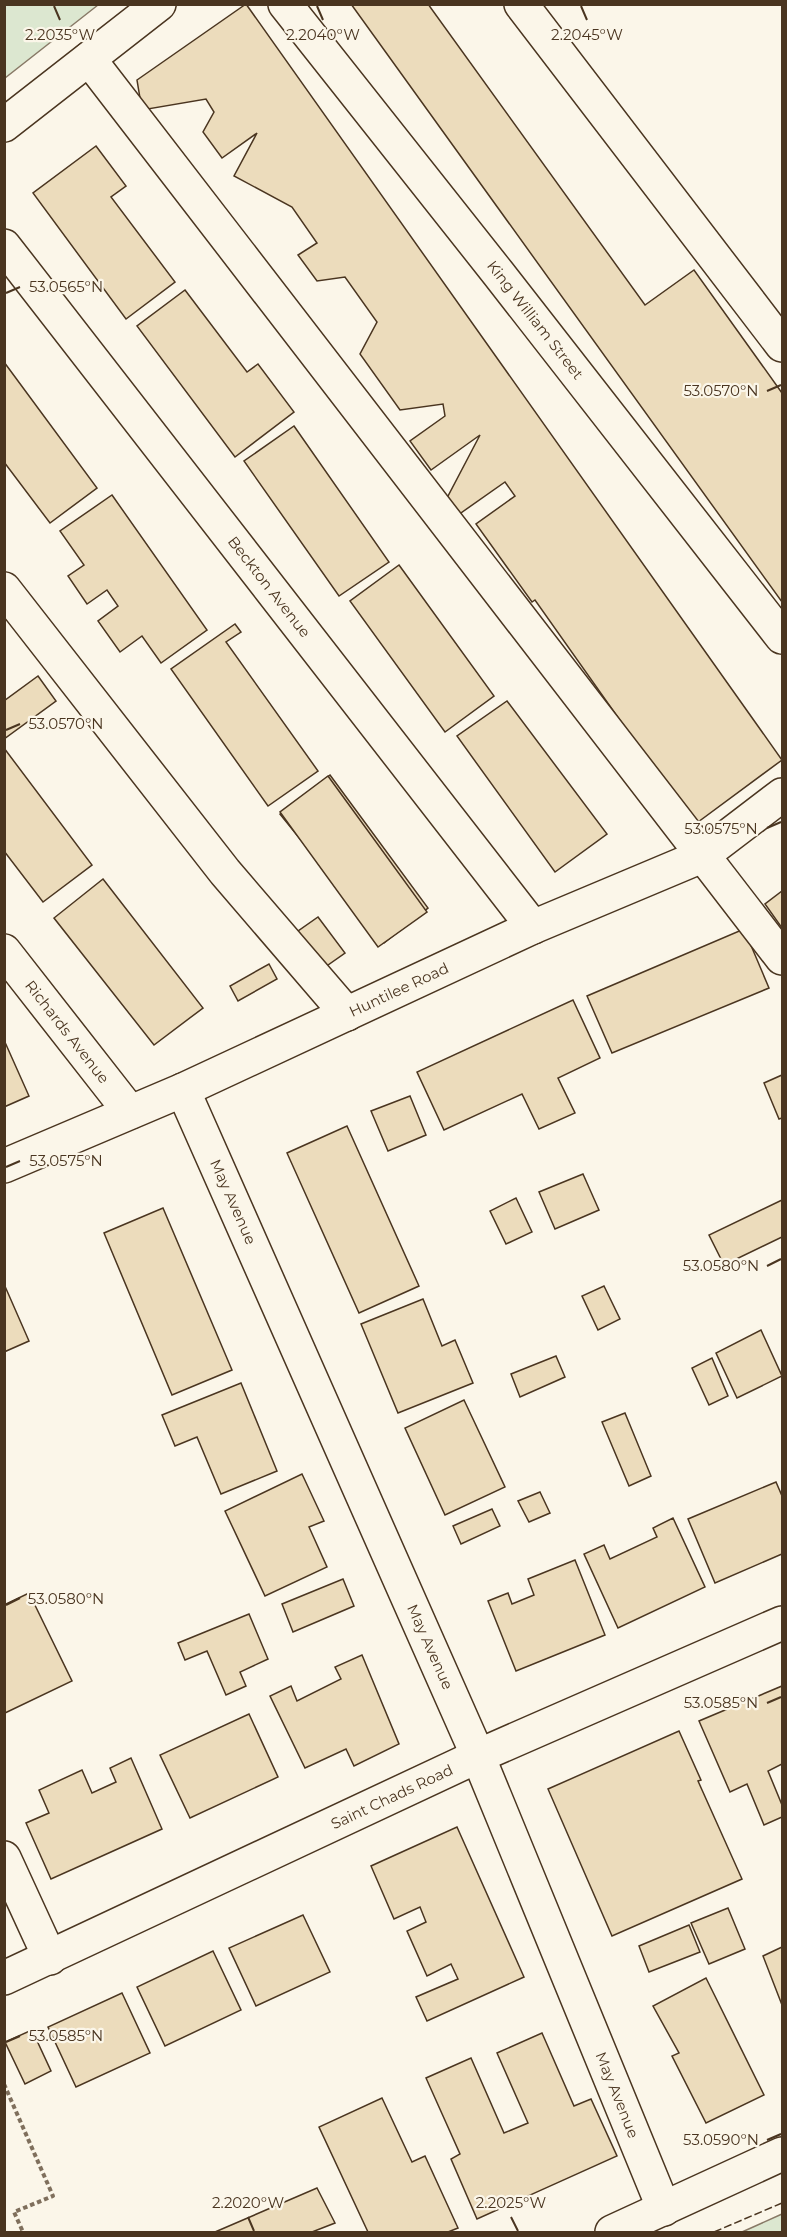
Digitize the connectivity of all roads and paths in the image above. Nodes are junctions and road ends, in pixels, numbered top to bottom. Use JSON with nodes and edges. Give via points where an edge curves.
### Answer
{"nodes":[{"id":1,"x":159,"y":4,"type":"edge"},
{"id":2,"x":285,"y":4,"type":"edge"},
{"id":3,"x":521,"y":4,"type":"edge"},
{"id":4,"x":89,"y":59,"type":"junction"},
{"id":5,"x":4,"y":125,"type":"edge"},
{"id":6,"x":4,"y":246,"type":"edge"},
{"id":7,"x":783,"y":345,"type":"edge"},
{"id":8,"x":4,"y":588,"type":"edge"},
{"id":9,"x":783,"y":637,"type":"edge"},
{"id":10,"x":783,"y":795,"type":"edge"},
{"id":11,"x":702,"y":856,"type":"junction"},
{"id":12,"x":533,"y":927,"type":"junction"},
{"id":13,"x":4,"y":951,"type":"edge"},
{"id":14,"x":783,"y":958,"type":"edge"},
{"id":15,"x":347,"y":1014,"type":"junction"},
{"id":16,"x":183,"y":1090,"type":"junction"},
{"id":17,"x":130,"y":1112,"type":"junction"},
{"id":18,"x":4,"y":1166,"type":"edge"},
{"id":19,"x":783,"y":1623,"type":"edge"},
{"id":20,"x":478,"y":1756,"type":"junction"},
{"id":21,"x":4,"y":1858,"type":"edge"},
{"id":22,"x":50,"y":1958,"type":"junction"},
{"id":23,"x":4,"y":1978,"type":"edge"},
{"id":24,"x":4,"y":2084,"type":"edge"},
{"id":25,"x":783,"y":2154,"type":"edge"},
{"id":26,"x":664,"y":2209,"type":"junction"},
{"id":27,"x":23,"y":2232,"type":"edge"},
{"id":28,"x":612,"y":2232,"type":"edge"}],
"edges":[{"from":1,"to":4,"type":"street"},
{"from":2,"to":9,"type":"street","name":"King William Street"},
{"from":3,"to":7,"type":"street"},
{"from":4,"to":5,"type":"street"},
{"from":4,"to":11,"type":"street"},
{"from":6,"to":12,"type":"street","name":"Beckton Avenue"},
{"from":8,"to":15,"type":"street","via":[[225,872]]},
{"from":10,"to":11,"type":"street","name":"Huntilee Road"},
{"from":11,"to":12,"type":"street","name":"Huntilee Road"},
{"from":11,"to":14,"type":"street"},
{"from":12,"to":15,"type":"street","name":"Huntilee Road"},
{"from":13,"to":17,"type":"street","name":"Richards Avenue"},
{"from":15,"to":16,"type":"street","name":"Huntilee Road"},
{"from":16,"to":17,"type":"street","name":"Huntilee Road"},
{"from":16,"to":20,"type":"street","name":"May Avenue"},
{"from":17,"to":18,"type":"street","name":"Huntilee Road"},
{"from":19,"to":20,"type":"street","name":"Saint Chads Road"},
{"from":20,"to":22,"type":"street","name":"Saint Chads Road"},
{"from":20,"to":26,"type":"street","name":"May Avenue"},
{"from":21,"to":22,"type":"street"},
{"from":22,"to":23,"type":"street","name":"Saint Chads Road"},
{"from":24,"to":27,"type":"path","via":[[53,2196],[14,2212]]},
{"from":25,"to":26,"type":"street"},
{"from":26,"to":28,"type":"street"}]}
